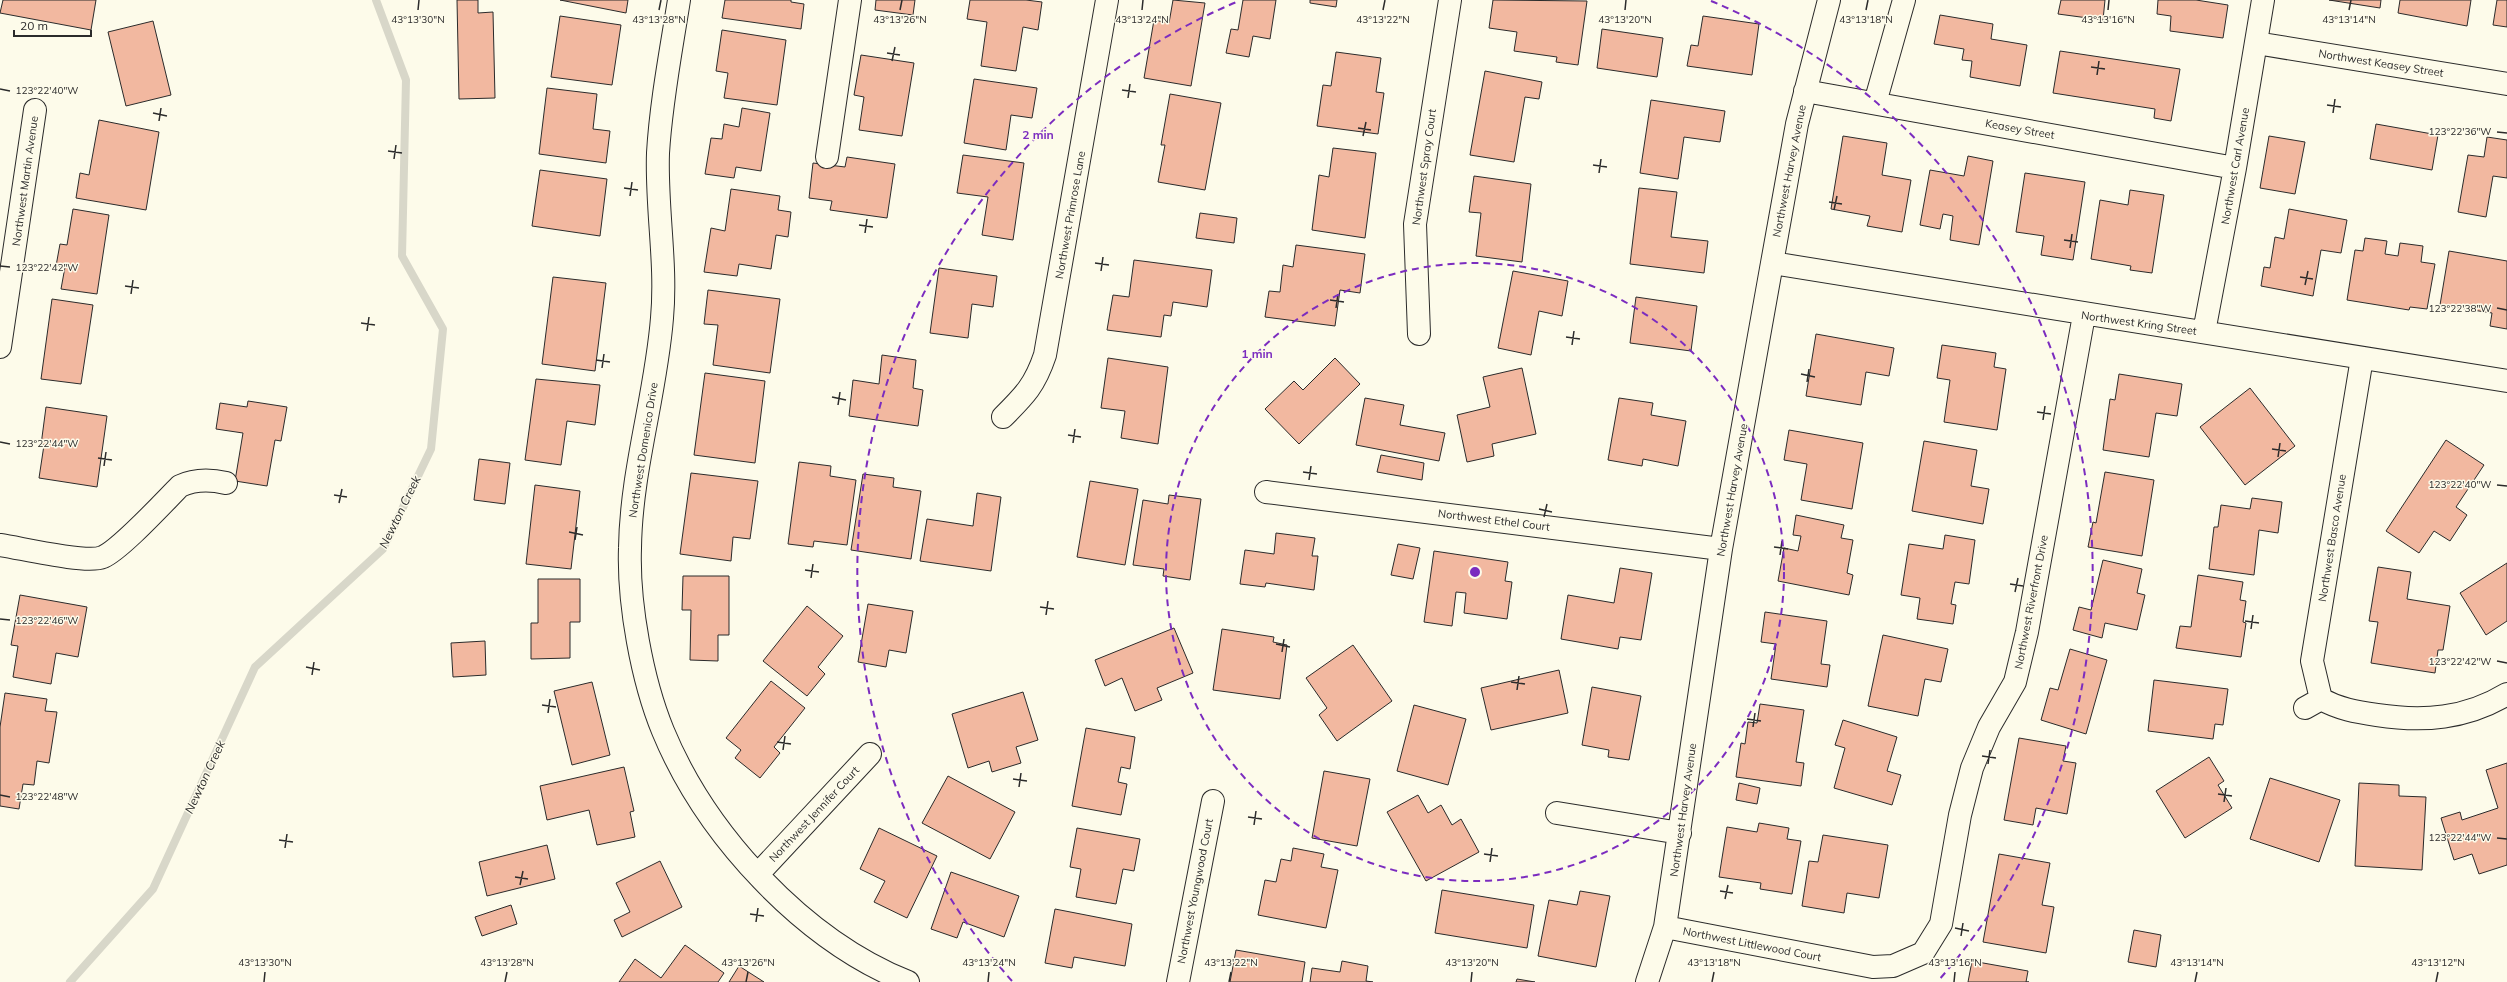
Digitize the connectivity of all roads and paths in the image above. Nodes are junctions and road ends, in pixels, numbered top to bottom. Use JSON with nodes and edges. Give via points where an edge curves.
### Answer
{"nodes":[{"id":1,"x":679,"y":0,"type":"edge"},
{"id":2,"x":850,"y":0,"type":"edge"},
{"id":3,"x":1107,"y":0,"type":"edge"},
{"id":4,"x":1450,"y":0,"type":"edge"},
{"id":5,"x":1829,"y":0,"type":"edge"},
{"id":6,"x":1904,"y":0,"type":"edge"},
{"id":7,"x":2263,"y":0,"type":"edge"},
{"id":8,"x":2256,"y":43,"type":"junction"},
{"id":9,"x":2507,"y":84,"type":"edge"},
{"id":10,"x":1805,"y":91,"type":"junction"},
{"id":11,"x":1875,"y":103,"type":"junction"},
{"id":12,"x":35,"y":110,"type":"dead end"},
{"id":13,"x":827,"y":157,"type":"dead end"},
{"id":14,"x":2235,"y":168,"type":"junction"},
{"id":15,"x":1772,"y":263,"type":"junction"},
{"id":16,"x":2084,"y":315,"type":"junction"},
{"id":17,"x":2204,"y":332,"type":"junction"},
{"id":18,"x":1419,"y":334,"type":"dead end"},
{"id":19,"x":0,"y":347,"type":"edge"},
{"id":20,"x":2362,"y":358,"type":"junction"},
{"id":21,"x":2507,"y":381,"type":"edge"},
{"id":22,"x":1003,"y":417,"type":"dead end"},
{"id":23,"x":226,"y":482,"type":"dead end"},
{"id":24,"x":1266,"y":492,"type":"dead end"},
{"id":25,"x":0,"y":545,"type":"edge"},
{"id":26,"x":1721,"y":549,"type":"junction"},
{"id":27,"x":2507,"y":694,"type":"edge"},
{"id":28,"x":870,"y":754,"type":"dead end"},
{"id":29,"x":1213,"y":801,"type":"dead end"},
{"id":30,"x":1557,"y":813,"type":"dead end"},
{"id":31,"x":1680,"y":833,"type":"junction"},
{"id":32,"x":758,"y":874,"type":"junction"},
{"id":33,"x":1665,"y":927,"type":"junction"},
{"id":34,"x":1838,"y":961,"type":"joint"},
{"id":35,"x":908,"y":982,"type":"edge"},
{"id":36,"x":1178,"y":982,"type":"edge"},
{"id":37,"x":1647,"y":982,"type":"edge"}],
"edges":[{"from":1,"to":32,"type":"street","name":"Northwest Domenico Drive","via":[[658,155],[664,272],[662,319],[655,377],[634,492],[630,548],[632,603],[644,667],[662,730],[686,777],[716,823]]},
{"from":2,"to":13,"type":"street"},
{"from":3,"to":22,"type":"street","name":"Northwest Primrose Lane","via":[[1045,355],[1038,378]]},
{"from":4,"to":18,"type":"street","name":"Northwest Spray Court","via":[[1415,224]]},
{"from":5,"to":10,"type":"street","name":"Northwest Harvey Avenue"},
{"from":6,"to":11,"type":"street"},
{"from":7,"to":8,"type":"street","name":"Northwest Carl Avenue"},
{"from":8,"to":9,"type":"street","name":"Northwest Keasey Street"},
{"from":8,"to":14,"type":"street","name":"Northwest Carl Avenue"},
{"from":10,"to":11,"type":"street","name":"Keasey Street"},
{"from":10,"to":15,"type":"street","name":"Northwest Harvey Avenue"},
{"from":11,"to":14,"type":"street","name":"Keasey Street"},
{"from":12,"to":19,"type":"street","name":"Northwest Martin Avenue"},
{"from":14,"to":17,"type":"street","name":"Northwest Carl Avenue"},
{"from":15,"to":16,"type":"street","name":"Northwest Kring Street"},
{"from":15,"to":26,"type":"street","name":"Northwest Harvey Avenue"},
{"from":16,"to":17,"type":"street","name":"Northwest Kring Street"},
{"from":16,"to":34,"type":"street","name":"Northwest Riverfront Drive","via":[[2027,632],[2015,682],[1989,727],[1972,768],[1960,815],[1941,924],[1923,953],[1893,966],[1873,967]]},
{"from":17,"to":20,"type":"street","name":"Northwest Kring Street"},
{"from":20,"to":21,"type":"street","name":"Northwest Kring Street"},
{"from":20,"to":27,"type":"street","name":"Northwest Basco Avenue","via":[[2312,661],[2313,703],[2400,719],[2433,720],[2462,714]]},
{"from":23,"to":25,"type":"street","via":[[192,481],[180,486],[119,545],[103,557],[86,559]]},
{"from":24,"to":26,"type":"street","name":"Northwest Ethel Court"},
{"from":26,"to":31,"type":"street","name":"Northwest Harvey Avenue"},
{"from":28,"to":32,"type":"street","name":"Northwest Jennifer Court"},
{"from":29,"to":36,"type":"street","name":"Northwest Youngwood Court"},
{"from":30,"to":31,"type":"street"},
{"from":31,"to":33,"type":"street","name":"Northwest Harvey Avenue"},
{"from":32,"to":35,"type":"street","name":"Northwest Domenico Drive","via":[[798,916],[844,949]]},
{"from":33,"to":34,"type":"street","name":"Northwest Littlewood Court"},
{"from":33,"to":37,"type":"street","name":"Northwest Harvey Avenue"}]}
